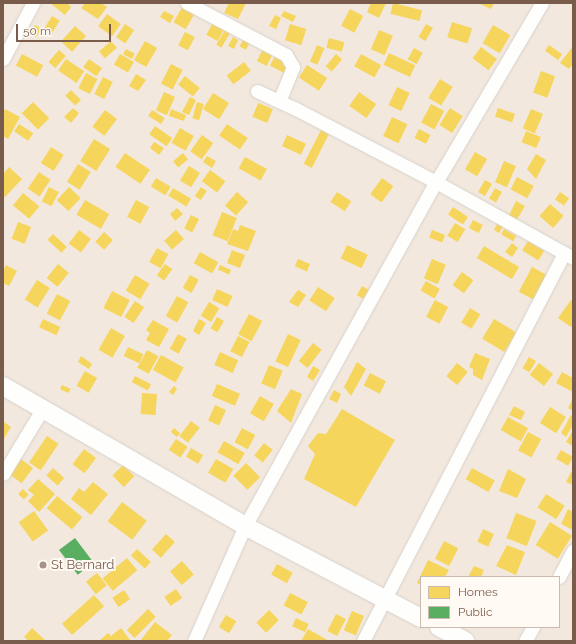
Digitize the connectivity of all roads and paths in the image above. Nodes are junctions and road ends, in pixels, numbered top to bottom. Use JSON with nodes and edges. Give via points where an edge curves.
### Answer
{"nodes":[{"id":1,"x":33,"y":3,"type":"edge"},
{"id":2,"x":187,"y":3,"type":"edge"},
{"id":3,"x":542,"y":3,"type":"edge"},
{"id":4,"x":5,"y":52,"type":"edge"},
{"id":5,"x":258,"y":91,"type":"dead end"},
{"id":6,"x":279,"y":101,"type":"junction"},
{"id":7,"x":436,"y":182,"type":"junction"},
{"id":8,"x":569,"y":256,"type":"edge"},
{"id":9,"x":3,"y":386,"type":"edge"},
{"id":10,"x":43,"y":408,"type":"junction"},
{"id":11,"x":3,"y":474,"type":"edge"},
{"id":12,"x":245,"y":526,"type":"junction"},
{"id":13,"x":573,"y":551,"type":"edge"},
{"id":14,"x":560,"y":576,"type":"edge"},
{"id":15,"x":384,"y":598,"type":"junction"},
{"id":16,"x":420,"y":617,"type":"edge"},
{"id":17,"x":440,"y":628,"type":"edge"},
{"id":18,"x":532,"y":628,"type":"edge"},
{"id":19,"x":194,"y":641,"type":"edge"},
{"id":20,"x":362,"y":641,"type":"edge"},
{"id":21,"x":465,"y":641,"type":"edge"},
{"id":22,"x":525,"y":641,"type":"edge"}],
"edges":[{"from":1,"to":4,"type":"street"},
{"from":2,"to":6,"type":"street","via":[[286,55],[294,67]]},
{"from":3,"to":7,"type":"street"},
{"from":5,"to":6,"type":"street"},
{"from":6,"to":7,"type":"street"},
{"from":7,"to":8,"type":"street"},
{"from":7,"to":12,"type":"street"},
{"from":8,"to":15,"type":"street"},
{"from":9,"to":10,"type":"street"},
{"from":10,"to":11,"type":"street"},
{"from":10,"to":12,"type":"street"},
{"from":12,"to":15,"type":"street"},
{"from":12,"to":19,"type":"street"},
{"from":13,"to":14,"type":"street"},
{"from":15,"to":16,"type":"street"},
{"from":15,"to":20,"type":"street"},
{"from":17,"to":21,"type":"street"},
{"from":18,"to":22,"type":"street"}]}
